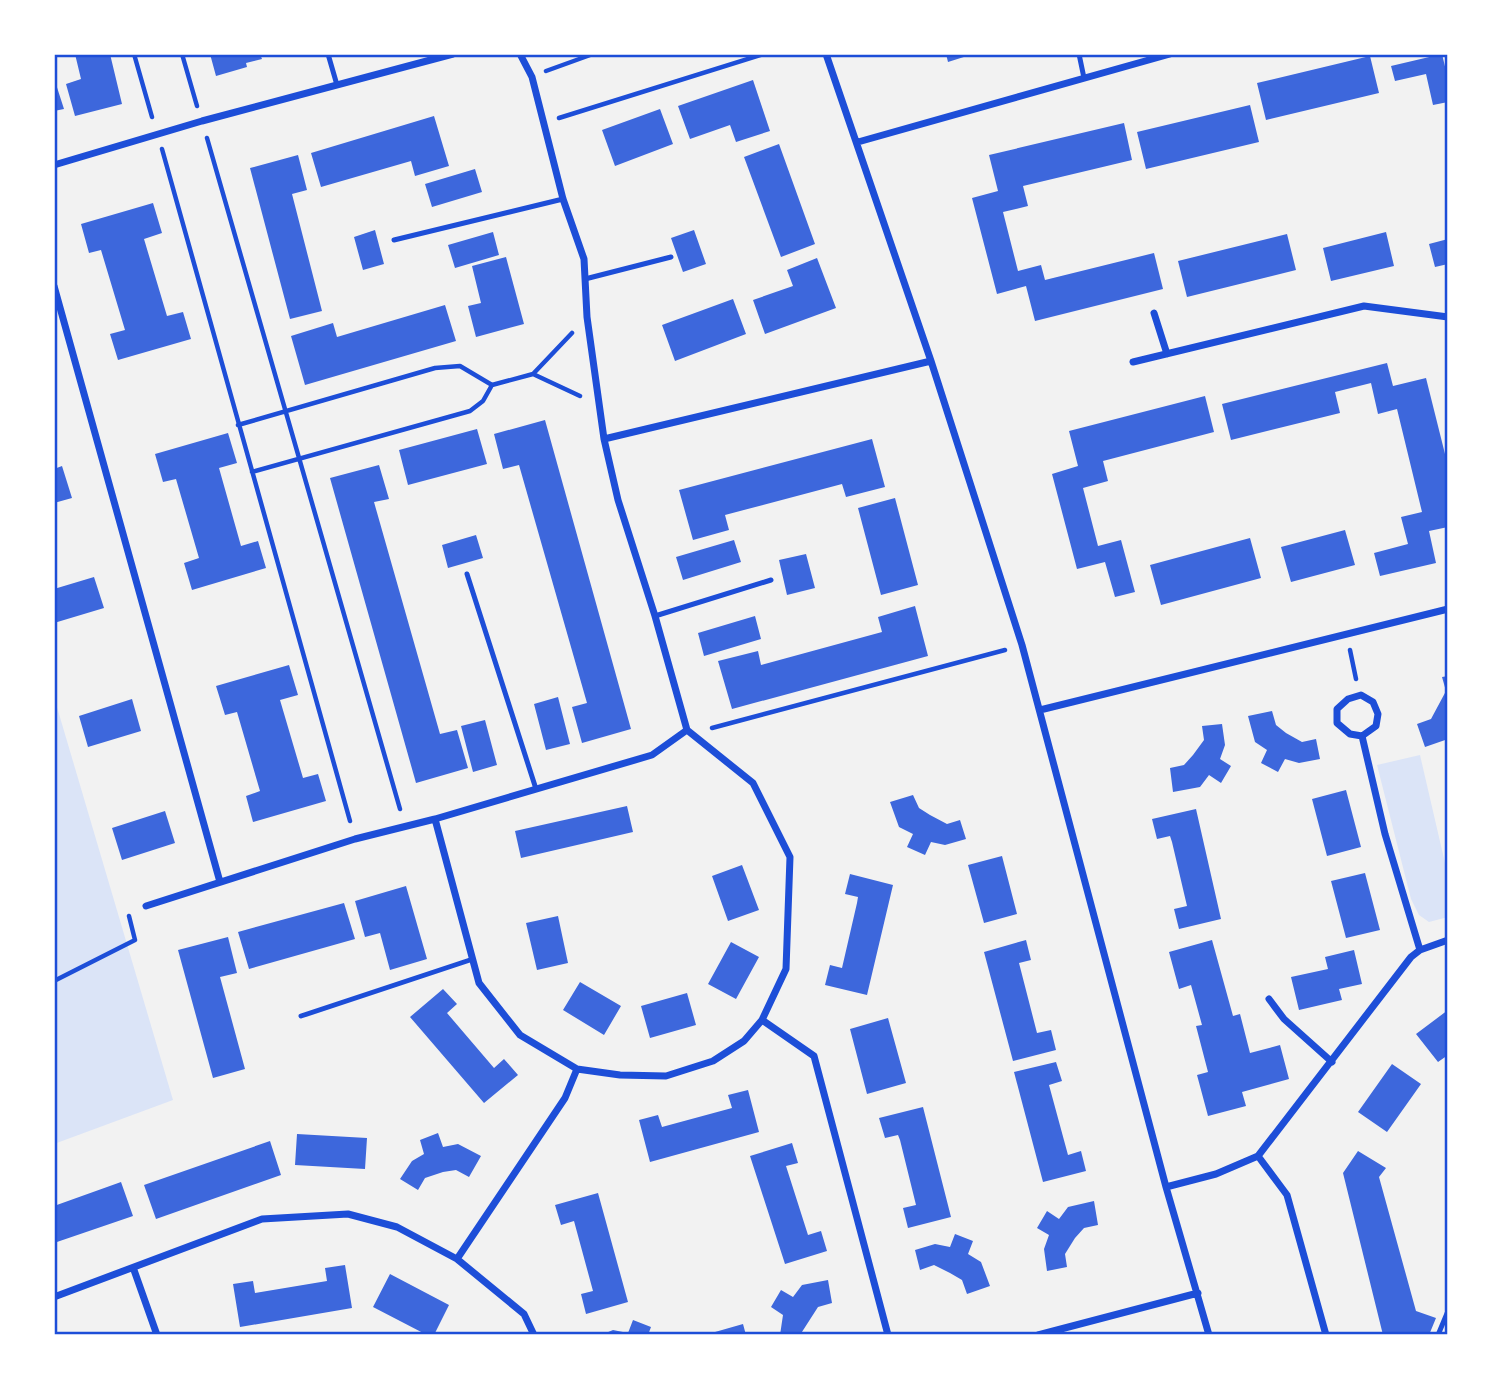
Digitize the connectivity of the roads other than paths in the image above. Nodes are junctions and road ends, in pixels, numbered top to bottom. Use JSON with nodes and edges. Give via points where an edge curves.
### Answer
{"nodes":[{"id":1,"x":328,"y":54,"type":"edge"},
{"id":2,"x":453,"y":54,"type":"edge"},
{"id":3,"x":520,"y":54,"type":"edge"},
{"id":4,"x":826,"y":54,"type":"edge"},
{"id":5,"x":1079,"y":54,"type":"edge"},
{"id":6,"x":1170,"y":54,"type":"edge"},
{"id":7,"x":1084,"y":78,"type":"junction"},
{"id":8,"x":337,"y":85,"type":"junction"},
{"id":9,"x":858,"y":142,"type":"junction"},
{"id":10,"x":54,"y":165,"type":"edge"},
{"id":11,"x":563,"y":199,"type":"junction"},
{"id":12,"x":394,"y":240,"type":"dead end"},
{"id":13,"x":671,"y":257,"type":"dead end"},
{"id":14,"x":585,"y":279,"type":"junction"},
{"id":15,"x":54,"y":286,"type":"edge"},
{"id":16,"x":1154,"y":313,"type":"dead end"},
{"id":17,"x":1448,"y":317,"type":"edge"},
{"id":18,"x":1167,"y":354,"type":"junction"},
{"id":19,"x":931,"y":361,"type":"junction"},
{"id":20,"x":1133,"y":362,"type":"dead end"},
{"id":21,"x":604,"y":439,"type":"junction"},
{"id":22,"x":467,"y":573,"type":"dead end"},
{"id":23,"x":771,"y":580,"type":"dead end"},
{"id":24,"x":1448,"y":609,"type":"edge"},
{"id":25,"x":655,"y":616,"type":"junction"},
{"id":26,"x":1040,"y":710,"type":"junction"},
{"id":27,"x":689,"y":732,"type":"junction"},
{"id":28,"x":1362,"y":736,"type":"junction"},
{"id":29,"x":536,"y":789,"type":"junction"},
{"id":30,"x":435,"y":819,"type":"junction"},
{"id":31,"x":220,"y":882,"type":"junction"},
{"id":32,"x":146,"y":906,"type":"road end"},
{"id":33,"x":1448,"y":940,"type":"edge"},
{"id":34,"x":1420,"y":950,"type":"junction"},
{"id":35,"x":473,"y":959,"type":"junction"},
{"id":36,"x":1269,"y":999,"type":"dead end"},
{"id":37,"x":301,"y":1016,"type":"dead end"},
{"id":38,"x":762,"y":1020,"type":"junction"},
{"id":39,"x":1332,"y":1062,"type":"junction"},
{"id":40,"x":578,"y":1069,"type":"junction"},
{"id":41,"x":1258,"y":1156,"type":"junction"},
{"id":42,"x":1167,"y":1187,"type":"junction"},
{"id":43,"x":457,"y":1259,"type":"junction"},
{"id":44,"x":134,"y":1270,"type":"junction"},
{"id":45,"x":1198,"y":1293,"type":"junction"},
{"id":46,"x":54,"y":1297,"type":"edge"},
{"id":47,"x":1448,"y":1311,"type":"edge"},
{"id":48,"x":157,"y":1335,"type":"edge"},
{"id":49,"x":534,"y":1335,"type":"edge"},
{"id":50,"x":888,"y":1335,"type":"edge"},
{"id":51,"x":1038,"y":1335,"type":"edge"},
{"id":52,"x":1209,"y":1335,"type":"edge"},
{"id":53,"x":1326,"y":1335,"type":"edge"},
{"id":54,"x":1438,"y":1335,"type":"edge"}],
"edges":[{"from":1,"to":8,"type":"lane"},
{"from":2,"to":8,"type":"street"},
{"from":3,"to":11,"type":"street","via":[[532,76]]},
{"from":4,"to":9,"type":"street"},
{"from":5,"to":7,"type":"lane"},
{"from":6,"to":7,"type":"street"},
{"from":7,"to":9,"type":"street"},
{"from":8,"to":10,"type":"street"},
{"from":9,"to":19,"type":"street"},
{"from":11,"to":12,"type":"lane"},
{"from":11,"to":14,"type":"street","via":[[584,259]]},
{"from":13,"to":14,"type":"lane"},
{"from":14,"to":21,"type":"street"},
{"from":15,"to":31,"type":"street"},
{"from":16,"to":18,"type":"street"},
{"from":17,"to":18,"type":"street","via":[[1364,306]]},
{"from":18,"to":20,"type":"street"},
{"from":19,"to":21,"type":"street"},
{"from":19,"to":26,"type":"street"},
{"from":21,"to":25,"type":"street"},
{"from":22,"to":29,"type":"lane"},
{"from":23,"to":25,"type":"lane"},
{"from":24,"to":26,"type":"street"},
{"from":25,"to":27,"type":"street"},
{"from":26,"to":42,"type":"street"},
{"from":27,"to":29,"type":"street","via":[[652,755]]},
{"from":27,"to":38,"type":"street","via":[[753,782],[790,857],[786,969]]},
{"from":28,"to":28,"type":"street","via":[[1350,734],[1337,723],[1337,709],[1361,695],[1373,702],[1378,715],[1376,726]]},
{"from":28,"to":34,"type":"street"},
{"from":29,"to":30,"type":"street"},
{"from":30,"to":31,"type":"street"},
{"from":30,"to":35,"type":"street"},
{"from":31,"to":32,"type":"street"},
{"from":33,"to":34,"type":"street"},
{"from":34,"to":39,"type":"street"},
{"from":35,"to":37,"type":"lane"},
{"from":35,"to":40,"type":"street","via":[[479,983],[520,1035]]},
{"from":36,"to":39,"type":"street","via":[[1284,1019]]},
{"from":38,"to":40,"type":"street","via":[[744,1041],[713,1060],[666,1076]]},
{"from":38,"to":50,"type":"street","via":[[814,1056]]},
{"from":39,"to":41,"type":"street"},
{"from":40,"to":43,"type":"street","via":[[565,1098]]},
{"from":41,"to":42,"type":"street"},
{"from":41,"to":53,"type":"street","via":[[1287,1195]]},
{"from":42,"to":45,"type":"street"},
{"from":43,"to":44,"type":"street","via":[[397,1227],[348,1214],[262,1219]]},
{"from":43,"to":49,"type":"street","via":[[524,1314]]},
{"from":44,"to":46,"type":"street"},
{"from":44,"to":48,"type":"street"},
{"from":45,"to":51,"type":"street"},
{"from":45,"to":52,"type":"street"},
{"from":47,"to":54,"type":"lane"}]}
